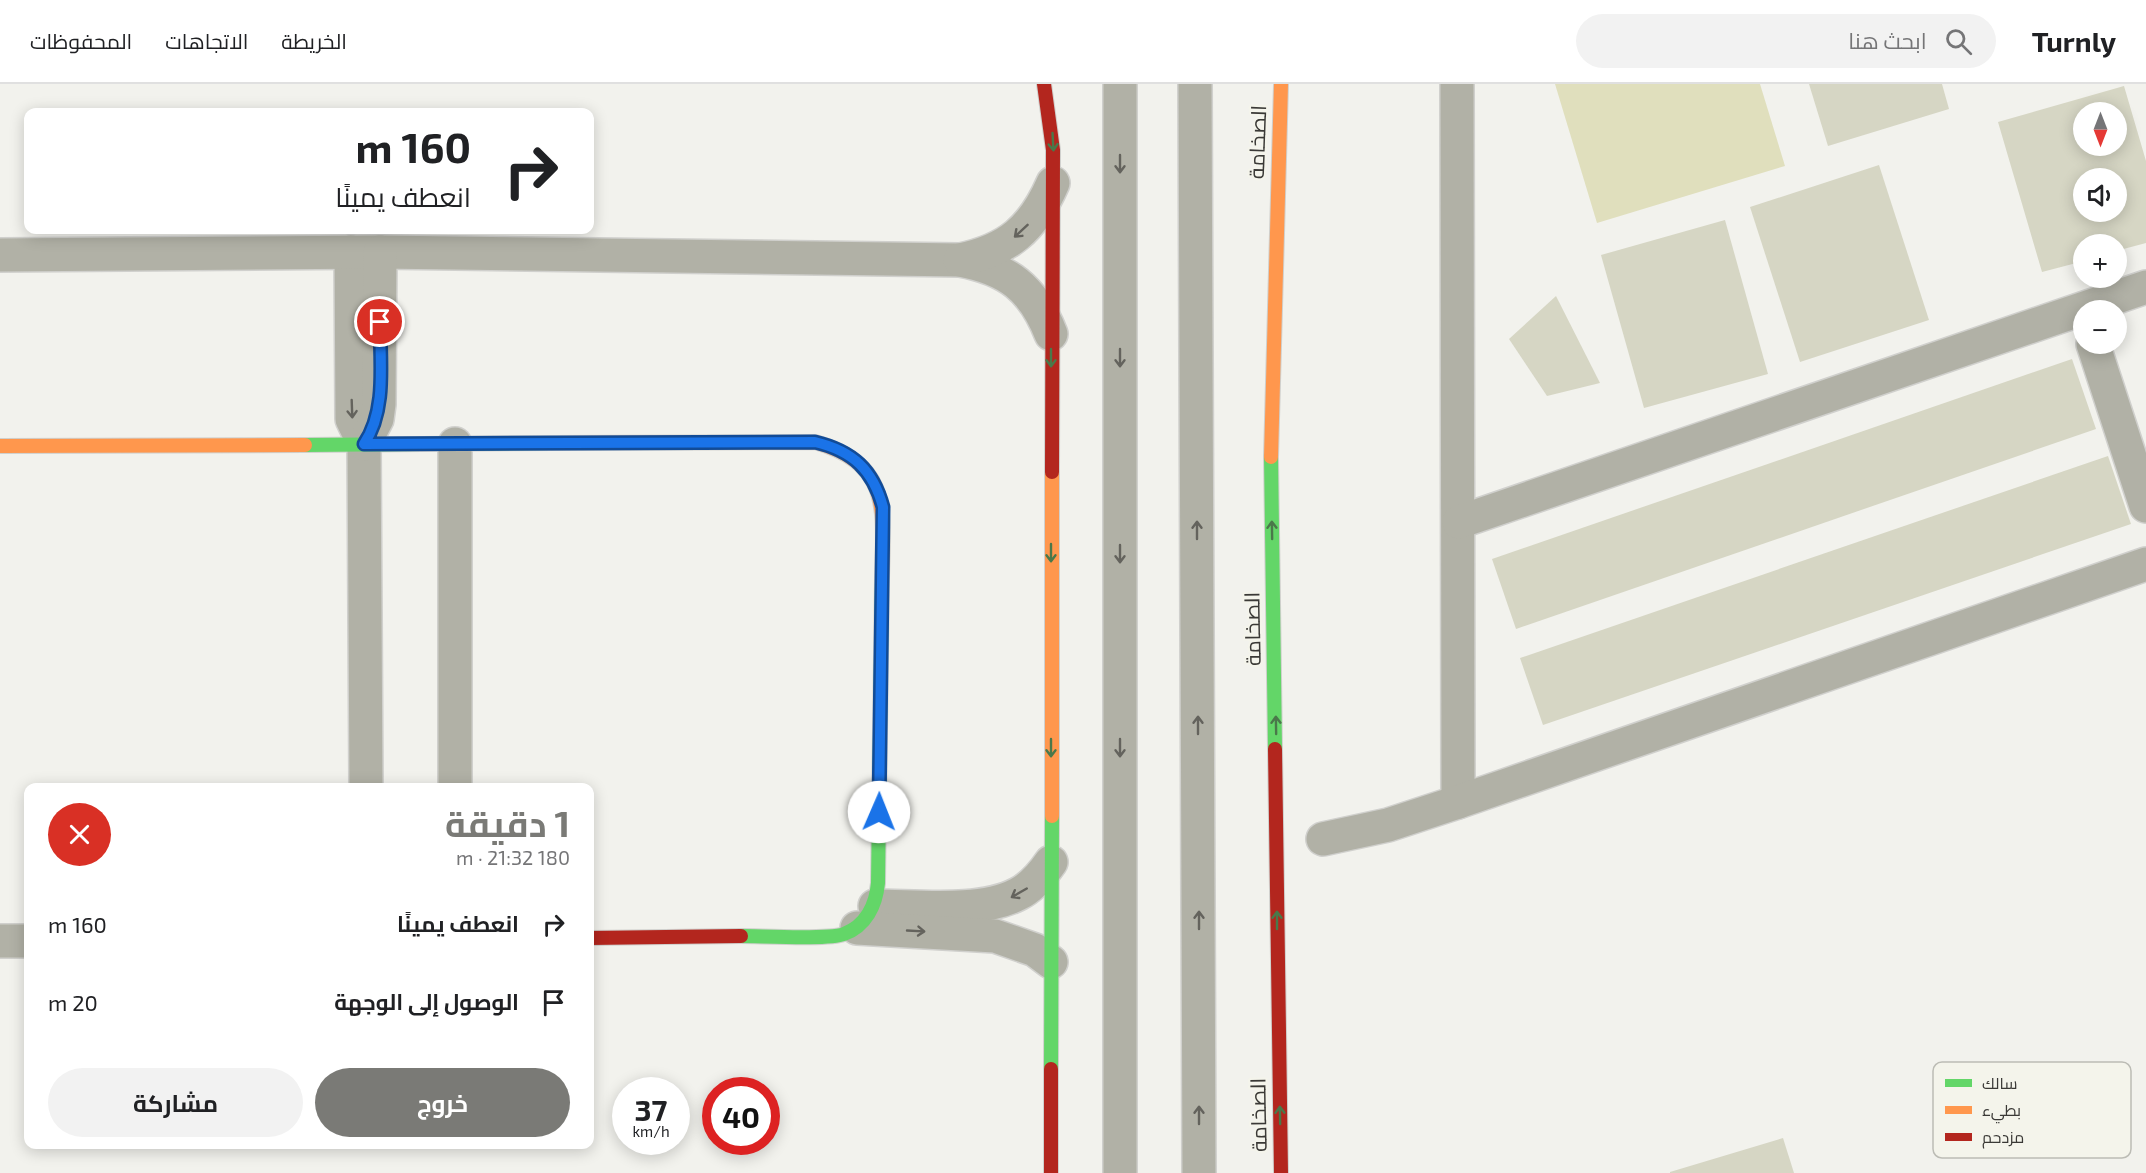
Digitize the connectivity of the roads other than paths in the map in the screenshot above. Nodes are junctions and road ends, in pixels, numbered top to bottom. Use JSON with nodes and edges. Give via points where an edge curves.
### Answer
{"nodes":[{"id":1,"x":1044,"y":84,"type":"edge"},
{"id":2,"x":1120,"y":84,"type":"edge"},
{"id":3,"x":1195,"y":84,"type":"edge"},
{"id":4,"x":1281,"y":84,"type":"edge"},
{"id":5,"x":1457,"y":84,"type":"edge"},
{"id":6,"x":1053,"y":183,"type":"junction"},
{"id":7,"x":365,"y":252,"type":"junction"},
{"id":8,"x":0,"y":255,"type":"edge"},
{"id":9,"x":960,"y":260,"type":"junction"},
{"id":10,"x":2146,"y":287,"type":"edge"},
{"id":11,"x":2112,"y":300,"type":"edge"},
{"id":12,"x":2073,"y":314,"type":"edge"},
{"id":13,"x":1051,"y":334,"type":"junction"},
{"id":14,"x":2096,"y":354,"type":"edge"},
{"id":15,"x":364,"y":444,"type":"junction"},
{"id":16,"x":455,"y":444,"type":"junction"},
{"id":17,"x":0,"y":446,"type":"edge"},
{"id":18,"x":2146,"y":506,"type":"edge"},
{"id":19,"x":1459,"y":522,"type":"junction"},
{"id":20,"x":2146,"y":564,"type":"edge"},
{"id":21,"x":366,"y":783,"type":"edge"},
{"id":22,"x":455,"y":783,"type":"edge"},
{"id":23,"x":1458,"y":802,"type":"junction"},
{"id":24,"x":1323,"y":839,"type":"dead end"},
{"id":25,"x":1051,"y":862,"type":"junction"},
{"id":26,"x":866,"y":917,"type":"junction"},
{"id":27,"x":594,"y":938,"type":"edge"},
{"id":28,"x":0,"y":941,"type":"edge"},
{"id":29,"x":24,"y":941,"type":"edge"},
{"id":30,"x":1051,"y":962,"type":"junction"},
{"id":31,"x":1201,"y":1171,"type":"edge"},
{"id":32,"x":1051,"y":1173,"type":"edge"},
{"id":33,"x":1120,"y":1173,"type":"edge"},
{"id":34,"x":1281,"y":1173,"type":"edge"}],
"edges":[{"from":1,"to":6,"type":"street","one_way":true,"via":[[1052,132]]},
{"from":2,"to":33,"type":"street","one_way":true},
{"from":31,"to":3,"type":"street","one_way":true},
{"from":34,"to":4,"type":"street","name":"الصخامة","one_way":true,"via":[[1270,416]]},
{"from":5,"to":19,"type":"street"},
{"from":6,"to":9,"type":"street","one_way":true,"via":[[1033,220],[1018,236],[1000,248]]},
{"from":6,"to":13,"type":"street"},
{"from":7,"to":8,"type":"street"},
{"from":7,"to":9,"type":"street"},
{"from":7,"to":15,"type":"street","via":[[379,404],[372,433]]},
{"from":9,"to":13,"type":"street","via":[[1007,275],[1027,291],[1042,311]]},
{"from":10,"to":11,"type":"street"},
{"from":12,"to":19,"type":"street"},
{"from":13,"to":25,"type":"street","one_way":true},
{"from":14,"to":18,"type":"street"},
{"from":15,"to":16,"type":"street"},
{"from":15,"to":17,"type":"street"},
{"from":15,"to":21,"type":"street"},
{"from":16,"to":22,"type":"street"},
{"from":16,"to":26,"type":"street","via":[[815,442],[844,451],[867,470],[883,507],[878,883]]},
{"from":19,"to":23,"type":"street"},
{"from":20,"to":23,"type":"street"},
{"from":23,"to":24,"type":"street","via":[[1388,825]]},
{"from":25,"to":26,"type":"street","one_way":true,"via":[[1038,880],[1019,894],[998,902]]},
{"from":25,"to":30,"type":"street"},
{"from":26,"to":27,"type":"street","via":[[842,935]]},
{"from":26,"to":30,"type":"street","one_way":true,"via":[[995,936],[1035,950]]},
{"from":28,"to":29,"type":"street"},
{"from":30,"to":32,"type":"street"}]}
